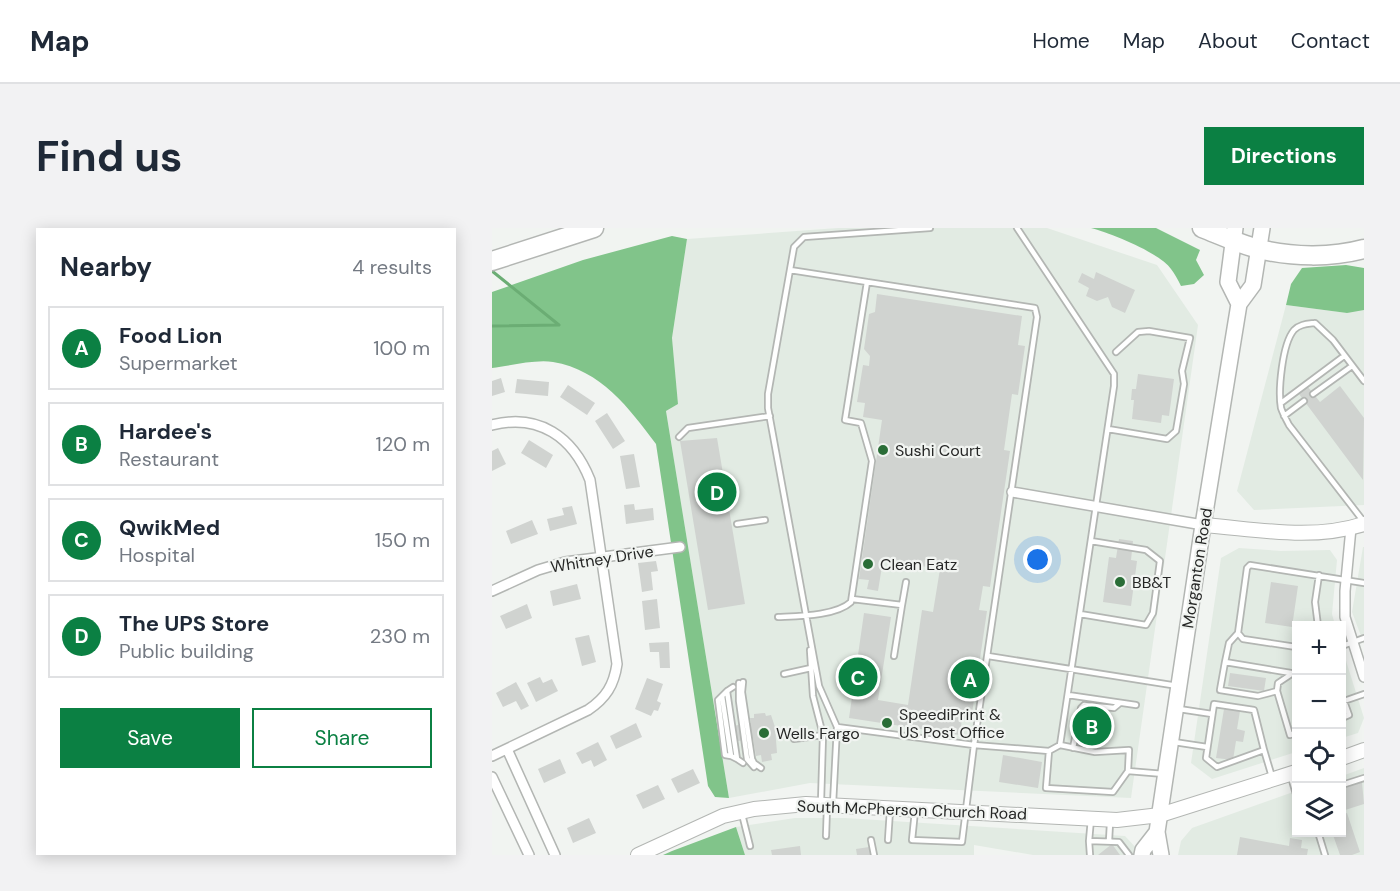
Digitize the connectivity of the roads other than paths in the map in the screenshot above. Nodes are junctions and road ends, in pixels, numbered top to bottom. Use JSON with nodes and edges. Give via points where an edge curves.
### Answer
{"nodes":[{"id":1,"x":594,"y":228,"type":"edge"},
{"id":2,"x":930,"y":228,"type":"edge"},
{"id":3,"x":1017,"y":228,"type":"edge"},
{"id":4,"x":1202,"y":228,"type":"edge"},
{"id":5,"x":1262,"y":228,"type":"edge"},
{"id":6,"x":1234,"y":234,"type":"edge"},
{"id":7,"x":1259,"y":249,"type":"junction"},
{"id":8,"x":1364,"y":249,"type":"edge"},
{"id":9,"x":492,"y":261,"type":"edge"},
{"id":10,"x":790,"y":270,"type":"junction"},
{"id":11,"x":867,"y":282,"type":"junction"},
{"id":12,"x":1239,"y":304,"type":"junction"},
{"id":13,"x":1116,"y":352,"type":"dead end"},
{"id":14,"x":1344,"y":356,"type":"junction"},
{"id":15,"x":1352,"y":366,"type":"junction"},
{"id":16,"x":1364,"y":381,"type":"edge"},
{"id":17,"x":1313,"y":394,"type":"dead end"},
{"id":18,"x":1304,"y":401,"type":"dead end"},
{"id":19,"x":1281,"y":403,"type":"junction"},
{"id":20,"x":770,"y":416,"type":"junction"},
{"id":21,"x":1284,"y":416,"type":"junction"},
{"id":22,"x":492,"y":426,"type":"edge"},
{"id":23,"x":1108,"y":429,"type":"junction"},
{"id":24,"x":679,"y":437,"type":"dead end"},
{"id":25,"x":1012,"y":492,"type":"junction"},
{"id":26,"x":1097,"y":507,"type":"junction"},
{"id":27,"x":765,"y":520,"type":"dead end"},
{"id":28,"x":737,"y":524,"type":"dead end"},
{"id":29,"x":1203,"y":525,"type":"junction"},
{"id":30,"x":1360,"y":525,"type":"edge"},
{"id":31,"x":1091,"y":542,"type":"junction"},
{"id":32,"x":680,"y":547,"type":"dead end"},
{"id":33,"x":603,"y":557,"type":"junction"},
{"id":34,"x":1319,"y":575,"type":"junction"},
{"id":35,"x":1347,"y":579,"type":"junction"},
{"id":36,"x":906,"y":582,"type":"dead end"},
{"id":37,"x":1364,"y":583,"type":"edge"},
{"id":38,"x":492,"y":591,"type":"edge"},
{"id":39,"x":852,"y":599,"type":"junction"},
{"id":40,"x":902,"y":605,"type":"junction"},
{"id":41,"x":1080,"y":614,"type":"junction"},
{"id":42,"x":806,"y":616,"type":"junction"},
{"id":43,"x":778,"y":617,"type":"dead end"},
{"id":44,"x":1317,"y":621,"type":"edge"},
{"id":45,"x":809,"y":633,"type":"junction"},
{"id":46,"x":1238,"y":633,"type":"junction"},
{"id":47,"x":1364,"y":638,"type":"edge"},
{"id":48,"x":1352,"y":643,"type":"junction"},
{"id":49,"x":1292,"y":645,"type":"edge"},
{"id":50,"x":1346,"y":645,"type":"edge"},
{"id":51,"x":894,"y":656,"type":"dead end"},
{"id":52,"x":988,"y":656,"type":"junction"},
{"id":53,"x":1225,"y":662,"type":"junction"},
{"id":54,"x":811,"y":668,"type":"junction"},
{"id":55,"x":1072,"y":669,"type":"junction"},
{"id":56,"x":1292,"y":672,"type":"edge"},
{"id":57,"x":1292,"y":673,"type":"edge"},
{"id":58,"x":784,"y":674,"type":"dead end"},
{"id":59,"x":1364,"y":677,"type":"edge"},
{"id":60,"x":1179,"y":686,"type":"junction"},
{"id":61,"x":733,"y":687,"type":"dead end"},
{"id":62,"x":727,"y":691,"type":"junction"},
{"id":63,"x":1277,"y":691,"type":"junction"},
{"id":64,"x":1364,"y":694,"type":"edge"},
{"id":65,"x":1068,"y":695,"type":"junction"},
{"id":66,"x":1346,"y":700,"type":"edge"},
{"id":67,"x":1120,"y":703,"type":"junction"},
{"id":68,"x":1136,"y":705,"type":"dead end"},
{"id":69,"x":1176,"y":709,"type":"junction"},
{"id":70,"x":1212,"y":714,"type":"junction"},
{"id":71,"x":837,"y":727,"type":"junction"},
{"id":72,"x":1292,"y":734,"type":"edge"},
{"id":73,"x":823,"y":735,"type":"junction"},
{"id":74,"x":794,"y":739,"type":"dead end"},
{"id":75,"x":1171,"y":741,"type":"junction"},
{"id":76,"x":974,"y":745,"type":"junction"},
{"id":77,"x":1060,"y":745,"type":"junction"},
{"id":78,"x":1207,"y":747,"type":"junction"},
{"id":79,"x":1073,"y":748,"type":"junction"},
{"id":80,"x":507,"y":749,"type":"junction"},
{"id":81,"x":1264,"y":750,"type":"junction"},
{"id":82,"x":1364,"y":750,"type":"edge"},
{"id":83,"x":1049,"y":751,"type":"junction"},
{"id":84,"x":492,"y":755,"type":"edge"},
{"id":85,"x":1346,"y":756,"type":"edge"},
{"id":86,"x":737,"y":759,"type":"junction"},
{"id":87,"x":743,"y":763,"type":"dead end"},
{"id":88,"x":755,"y":767,"type":"dead end"},
{"id":89,"x":761,"y":768,"type":"dead end"},
{"id":90,"x":1128,"y":771,"type":"junction"},
{"id":91,"x":1292,"y":773,"type":"edge"},
{"id":92,"x":1166,"y":775,"type":"junction"},
{"id":93,"x":492,"y":777,"type":"edge"},
{"id":94,"x":1364,"y":778,"type":"edge"},
{"id":95,"x":1272,"y":780,"type":"junction"},
{"id":96,"x":1346,"y":783,"type":"edge"},
{"id":97,"x":827,"y":805,"type":"junction"},
{"id":98,"x":890,"y":808,"type":"junction"},
{"id":99,"x":916,"y":809,"type":"junction"},
{"id":100,"x":965,"y":811,"type":"junction"},
{"id":101,"x":741,"y":812,"type":"junction"},
{"id":102,"x":1160,"y":815,"type":"junction"},
{"id":103,"x":1091,"y":818,"type":"junction"},
{"id":104,"x":1110,"y":819,"type":"junction"},
{"id":105,"x":1157,"y":832,"type":"junction"},
{"id":106,"x":826,"y":836,"type":"dead end"},
{"id":107,"x":1320,"y":837,"type":"edge"},
{"id":108,"x":872,"y":840,"type":"dead end"},
{"id":109,"x":888,"y":840,"type":"dead end"},
{"id":110,"x":1089,"y":841,"type":"junction"},
{"id":111,"x":1109,"y":841,"type":"junction"},
{"id":112,"x":750,"y":846,"type":"dead end"},
{"id":113,"x":529,"y":855,"type":"edge"},
{"id":114,"x":555,"y":855,"type":"edge"},
{"id":115,"x":638,"y":855,"type":"edge"},
{"id":116,"x":874,"y":855,"type":"edge"},
{"id":117,"x":1090,"y":855,"type":"edge"},
{"id":118,"x":1129,"y":855,"type":"edge"},
{"id":119,"x":1142,"y":855,"type":"edge"},
{"id":120,"x":1161,"y":855,"type":"edge"},
{"id":121,"x":1325,"y":855,"type":"edge"}],
"edges":[{"from":1,"to":9,"type":"highway"},
{"from":2,"to":10,"type":"lane","via":[[804,237],[794,247]]},
{"from":3,"to":23,"type":"lane","via":[[1114,374]]},
{"from":4,"to":6,"type":"highway"},
{"from":5,"to":7,"type":"main road","name":"Morganton Road"},
{"from":6,"to":7,"type":"highway"},
{"from":6,"to":12,"type":"main road","name":"Morganton Road","via":[[1228,282]]},
{"from":7,"to":8,"type":"highway","via":[[1315,255],[1344,255]]},
{"from":7,"to":12,"type":"main road","name":"Morganton Road","via":[[1253,285]]},
{"from":10,"to":11,"type":"lane"},
{"from":10,"to":20,"type":"lane","via":[[768,394]]},
{"from":11,"to":25,"type":"lane","via":[[1035,308],[1037,317]]},
{"from":11,"to":39,"type":"lane","via":[[845,420],[861,423],[872,461]]},
{"from":12,"to":29,"type":"main road","name":"Morganton Road"},
{"from":13,"to":23,"type":"lane","via":[[1138,332],[1190,338],[1176,431],[1167,439]]},
{"from":14,"to":15,"type":"lane"},
{"from":14,"to":19,"type":"lane"},
{"from":14,"to":19,"type":"lane","via":[[1316,323],[1300,325],[1286,350]]},
{"from":15,"to":16,"type":"lane"},
{"from":15,"to":17,"type":"lane"},
{"from":18,"to":21,"type":"lane"},
{"from":19,"to":21,"type":"lane"},
{"from":20,"to":24,"type":"lane","via":[[688,428]]},
{"from":20,"to":42,"type":"lane"},
{"from":21,"to":30,"type":"lane"},
{"from":22,"to":33,"type":"street","via":[[512,422],[537,425],[570,446],[590,480]]},
{"from":23,"to":26,"type":"lane"},
{"from":25,"to":26,"type":"street"},
{"from":25,"to":52,"type":"lane"},
{"from":26,"to":29,"type":"street"},
{"from":26,"to":31,"type":"lane"},
{"from":27,"to":28,"type":"lane"},
{"from":29,"to":30,"type":"main road","via":[[1300,534]]},
{"from":29,"to":60,"type":"main road","name":"Morganton Road"},
{"from":30,"to":35,"type":"street"},
{"from":31,"to":41,"type":"lane"},
{"from":31,"to":41,"type":"lane","via":[[1146,550],[1160,561],[1153,613],[1146,625]]},
{"from":32,"to":33,"type":"street","name":"Whitney Drive"},
{"from":33,"to":38,"type":"street","name":"Whitney Drive","via":[[538,570]]},
{"from":33,"to":80,"type":"street","via":[[617,657],[611,688],[588,710]]},
{"from":34,"to":35,"type":"lane"},
{"from":34,"to":44,"type":"lane","via":[[1315,602]]},
{"from":34,"to":46,"type":"lane","via":[[1250,565]]},
{"from":35,"to":37,"type":"lane"},
{"from":35,"to":48,"type":"street","via":[[1345,617]]},
{"from":36,"to":40,"type":"lane"},
{"from":39,"to":40,"type":"lane"},
{"from":39,"to":42,"type":"lane","via":[[846,607]]},
{"from":40,"to":51,"type":"lane"},
{"from":41,"to":55,"type":"lane"},
{"from":42,"to":43,"type":"lane"},
{"from":42,"to":45,"type":"lane"},
{"from":45,"to":54,"type":"lane"},
{"from":45,"to":71,"type":"lane","via":[[819,686]]},
{"from":46,"to":49,"type":"lane","via":[[1243,639]]},
{"from":46,"to":53,"type":"lane","via":[[1229,644]]},
{"from":47,"to":48,"type":"lane"},
{"from":48,"to":50,"type":"lane"},
{"from":48,"to":59,"type":"street"},
{"from":52,"to":55,"type":"lane"},
{"from":52,"to":76,"type":"lane"},
{"from":53,"to":56,"type":"lane"},
{"from":53,"to":63,"type":"lane","via":[[1220,690],[1258,696]]},
{"from":54,"to":58,"type":"lane"},
{"from":54,"to":73,"type":"lane"},
{"from":55,"to":60,"type":"lane"},
{"from":55,"to":65,"type":"lane"},
{"from":57,"to":63,"type":"lane","via":[[1278,682]]},
{"from":60,"to":69,"type":"main road","name":"Morganton Road"},
{"from":61,"to":62,"type":"lane"},
{"from":62,"to":86,"type":"lane"},
{"from":62,"to":86,"type":"lane","via":[[722,696],[731,756]]},
{"from":63,"to":72,"type":"lane"},
{"from":64,"to":66,"type":"lane"},
{"from":65,"to":67,"type":"lane"},
{"from":65,"to":77,"type":"lane"},
{"from":67,"to":68,"type":"lane"},
{"from":67,"to":79,"type":"lane","via":[[1114,708],[1084,705]]},
{"from":69,"to":70,"type":"lane"},
{"from":69,"to":75,"type":"main road","name":"Morganton Road"},
{"from":70,"to":78,"type":"lane"},
{"from":70,"to":81,"type":"lane","via":[[1214,704],[1254,710]]},
{"from":71,"to":76,"type":"lane"},
{"from":71,"to":97,"type":"lane"},
{"from":73,"to":74,"type":"lane"},
{"from":73,"to":97,"type":"lane"},
{"from":75,"to":78,"type":"lane"},
{"from":75,"to":92,"type":"main road","name":"Morganton Road"},
{"from":76,"to":83,"type":"lane"},
{"from":76,"to":100,"type":"lane"},
{"from":77,"to":79,"type":"lane"},
{"from":77,"to":83,"type":"lane"},
{"from":78,"to":81,"type":"lane","via":[[1206,758],[1217,767]]},
{"from":79,"to":90,"type":"lane","via":[[1095,752],[1129,750]]},
{"from":80,"to":84,"type":"street"},
{"from":80,"to":114,"type":"street"},
{"from":81,"to":95,"type":"lane"},
{"from":82,"to":85,"type":"main road"},
{"from":83,"to":90,"type":"lane","via":[[1046,788],[1113,792]]},
{"from":86,"to":87,"type":"lane"},
{"from":88,"to":89,"type":"lane","via":[[747,759],[739,701],[741,682],[752,759]]},
{"from":90,"to":92,"type":"lane"},
{"from":91,"to":95,"type":"main road","name":"South McPherson Church Road"},
{"from":92,"to":102,"type":"main road","name":"Morganton Road"},
{"from":93,"to":113,"type":"street"},
{"from":94,"to":96,"type":"lane"},
{"from":95,"to":102,"type":"main road","name":"South McPherson Church Road"},
{"from":97,"to":98,"type":"main road","name":"South McPherson Church Road"},
{"from":97,"to":101,"type":"main road","name":"South McPherson Church Road"},
{"from":97,"to":106,"type":"lane"},
{"from":98,"to":99,"type":"main road","name":"South McPherson Church Road"},
{"from":98,"to":109,"type":"lane"},
{"from":99,"to":100,"type":"main road","name":"South McPherson Church Road"},
{"from":99,"to":100,"type":"lane","via":[[912,840],[962,842]]},
{"from":100,"to":103,"type":"main road","name":"South McPherson Church Road"},
{"from":101,"to":112,"type":"lane"},
{"from":101,"to":115,"type":"main road","name":"South McPherson Church Road","via":[[705,823]]},
{"from":102,"to":104,"type":"main road","name":"South McPherson Church Road"},
{"from":102,"to":105,"type":"main road","name":"Morganton Road"},
{"from":103,"to":104,"type":"main road","name":"South McPherson Church Road"},
{"from":103,"to":110,"type":"lane"},
{"from":104,"to":111,"type":"lane"},
{"from":105,"to":119,"type":"main road","name":"Morganton Road"},
{"from":105,"to":120,"type":"main road","name":"Morganton Road"},
{"from":107,"to":121,"type":"lane"},
{"from":108,"to":116,"type":"lane"},
{"from":110,"to":111,"type":"lane"},
{"from":110,"to":117,"type":"lane"},
{"from":111,"to":118,"type":"lane","via":[[1119,842]]}]}
